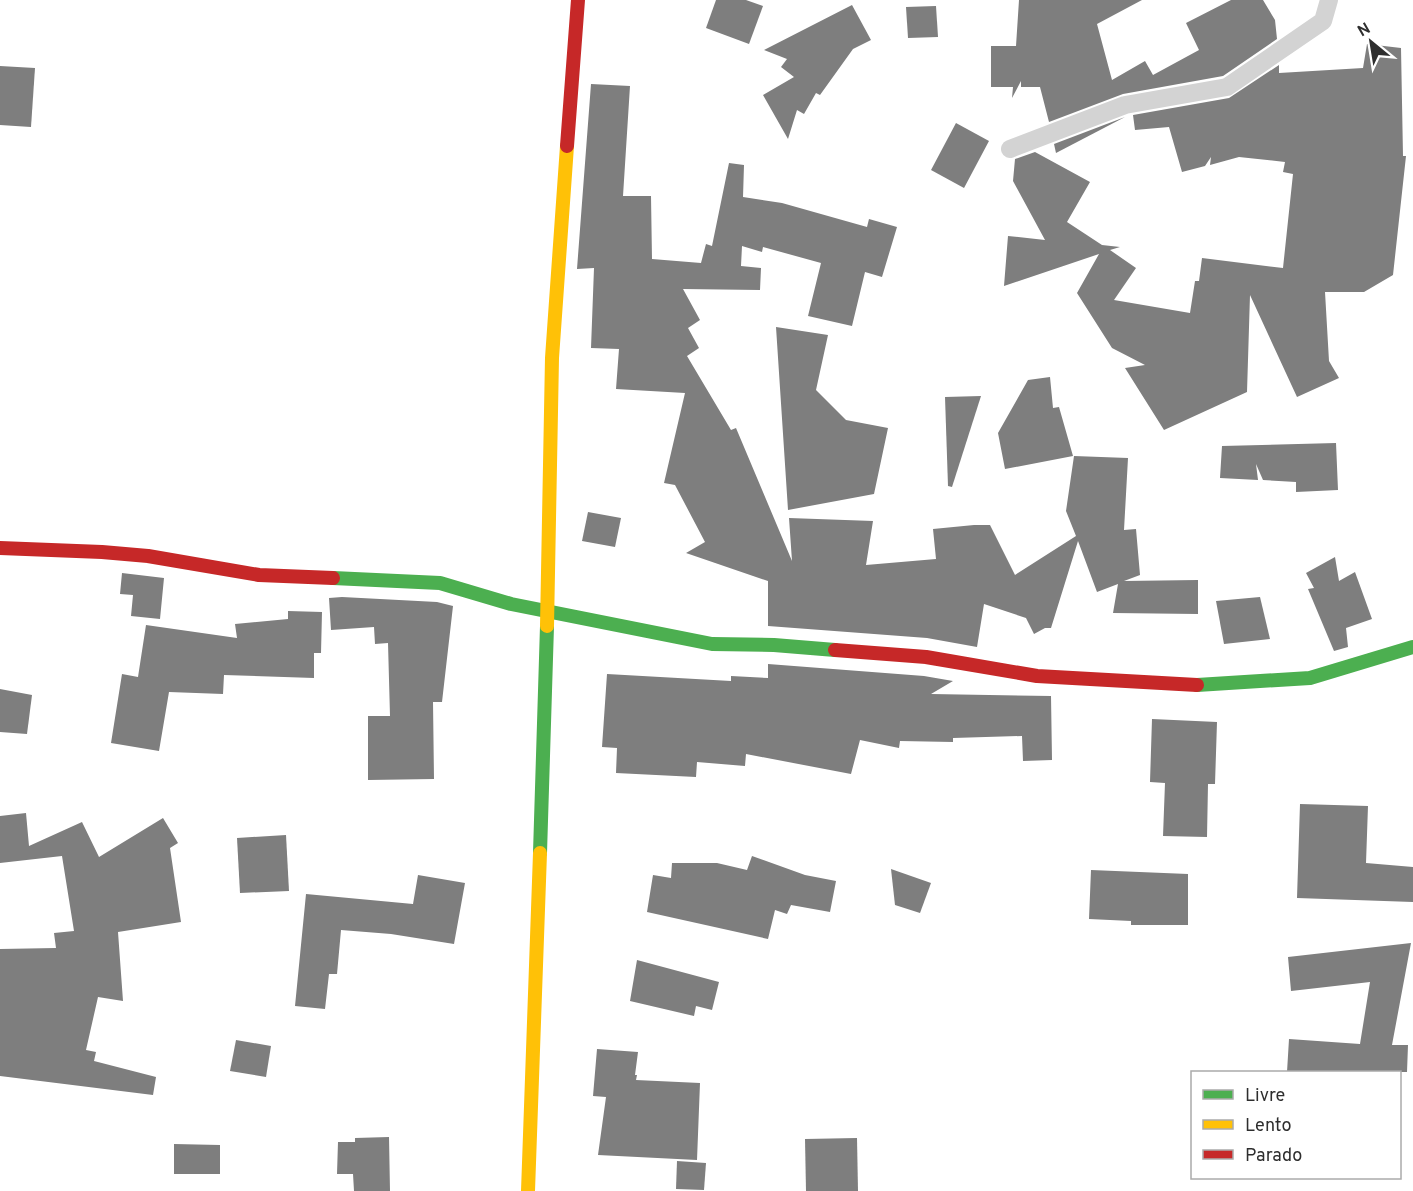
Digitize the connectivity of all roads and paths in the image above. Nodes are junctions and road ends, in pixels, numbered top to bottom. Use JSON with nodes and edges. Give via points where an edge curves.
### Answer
{"nodes":[{"id":1,"x":578,"y":0,"type":"edge"},
{"id":2,"x":1329,"y":0,"type":"edge"},
{"id":3,"x":1010,"y":149,"type":"dead end"},
{"id":4,"x":0,"y":548,"type":"edge"},
{"id":5,"x":548,"y":610,"type":"junction"},
{"id":6,"x":1413,"y":647,"type":"edge"},
{"id":7,"x":528,"y":1191,"type":"edge"}],
"edges":[{"from":1,"to":5,"type":"street","via":[[552,358]]},
{"from":2,"to":3,"type":"lane","via":[[1323,21],[1227,87],[1125,105]]},
{"from":4,"to":5,"type":"street","via":[[147,556],[259,575],[440,583],[511,604]]},
{"from":5,"to":6,"type":"street","via":[[712,644],[914,656],[1037,676],[1194,685],[1310,678]]},
{"from":5,"to":7,"type":"street"}]}
